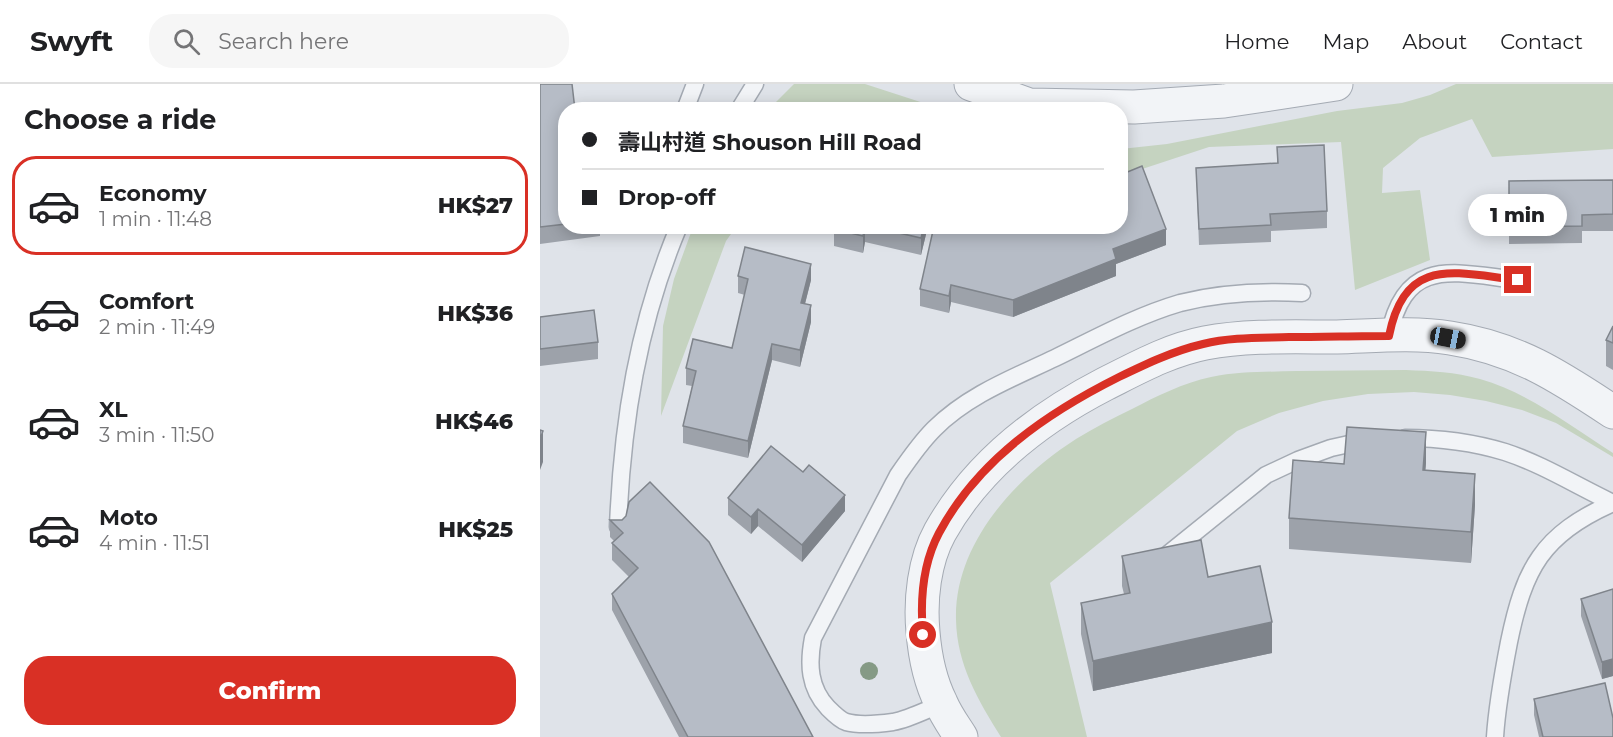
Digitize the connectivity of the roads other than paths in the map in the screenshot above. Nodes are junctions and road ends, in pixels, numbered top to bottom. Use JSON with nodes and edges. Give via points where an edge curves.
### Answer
{"nodes":[{"id":1,"x":694,"y":84,"type":"edge"},
{"id":2,"x":755,"y":84,"type":"edge"},
{"id":3,"x":971,"y":84,"type":"edge"},
{"id":4,"x":1165,"y":84,"type":"edge"},
{"id":5,"x":1336,"y":84,"type":"edge"},
{"id":6,"x":688,"y":102,"type":"edge"},
{"id":7,"x":744,"y":102,"type":"edge"},
{"id":8,"x":1021,"y":102,"type":"edge"},
{"id":9,"x":1128,"y":108,"type":"edge"},
{"id":10,"x":1134,"y":108,"type":"junction"},
{"id":11,"x":676,"y":234,"type":"edge"},
{"id":12,"x":1518,"y":280,"type":"dead end"},
{"id":13,"x":1302,"y":293,"type":"dead end"},
{"id":14,"x":1389,"y":336,"type":"junction"},
{"id":15,"x":1613,"y":412,"type":"edge"},
{"id":16,"x":1613,"y":503,"type":"edge"},
{"id":17,"x":618,"y":527,"type":"edge"},
{"id":18,"x":1167,"y":555,"type":"edge"},
{"id":19,"x":941,"y":704,"type":"junction"},
{"id":20,"x":1493,"y":734,"type":"edge"},
{"id":21,"x":961,"y":737,"type":"edge"}],
"edges":[{"from":1,"to":6,"type":"lane"},
{"from":2,"to":7,"type":"lane"},
{"from":3,"to":8,"type":"street"},
{"from":4,"to":10,"type":"street"},
{"from":5,"to":10,"type":"street","via":[[1224,101]]},
{"from":9,"to":10,"type":"street"},
{"from":11,"to":17,"type":"lane","via":[[651,302],[637,356],[627,411]]},
{"from":12,"to":14,"type":"lane","via":[[1432,275],[1407,291],[1398,303]]},
{"from":13,"to":19,"type":"lane","via":[[1221,296],[1151,313],[977,396],[934,429],[897,475],[813,638],[810,663],[822,702],[845,722],[895,722]]},
{"from":14,"to":15,"type":"street","via":[[1448,338],[1488,346],[1547,369]]},
{"from":14,"to":19,"type":"street","via":[[1241,338],[1204,343],[1147,363],[1056,411],[1027,432],[993,462],[964,496],[939,533],[929,561],[922,630]]},
{"from":16,"to":18,"type":"lane","via":[[1538,465],[1471,443],[1400,437],[1365,441],[1331,448],[1266,475]]},
{"from":16,"to":20,"type":"lane","via":[[1589,514],[1553,542],[1526,580],[1517,603]]},
{"from":19,"to":21,"type":"street"}]}
